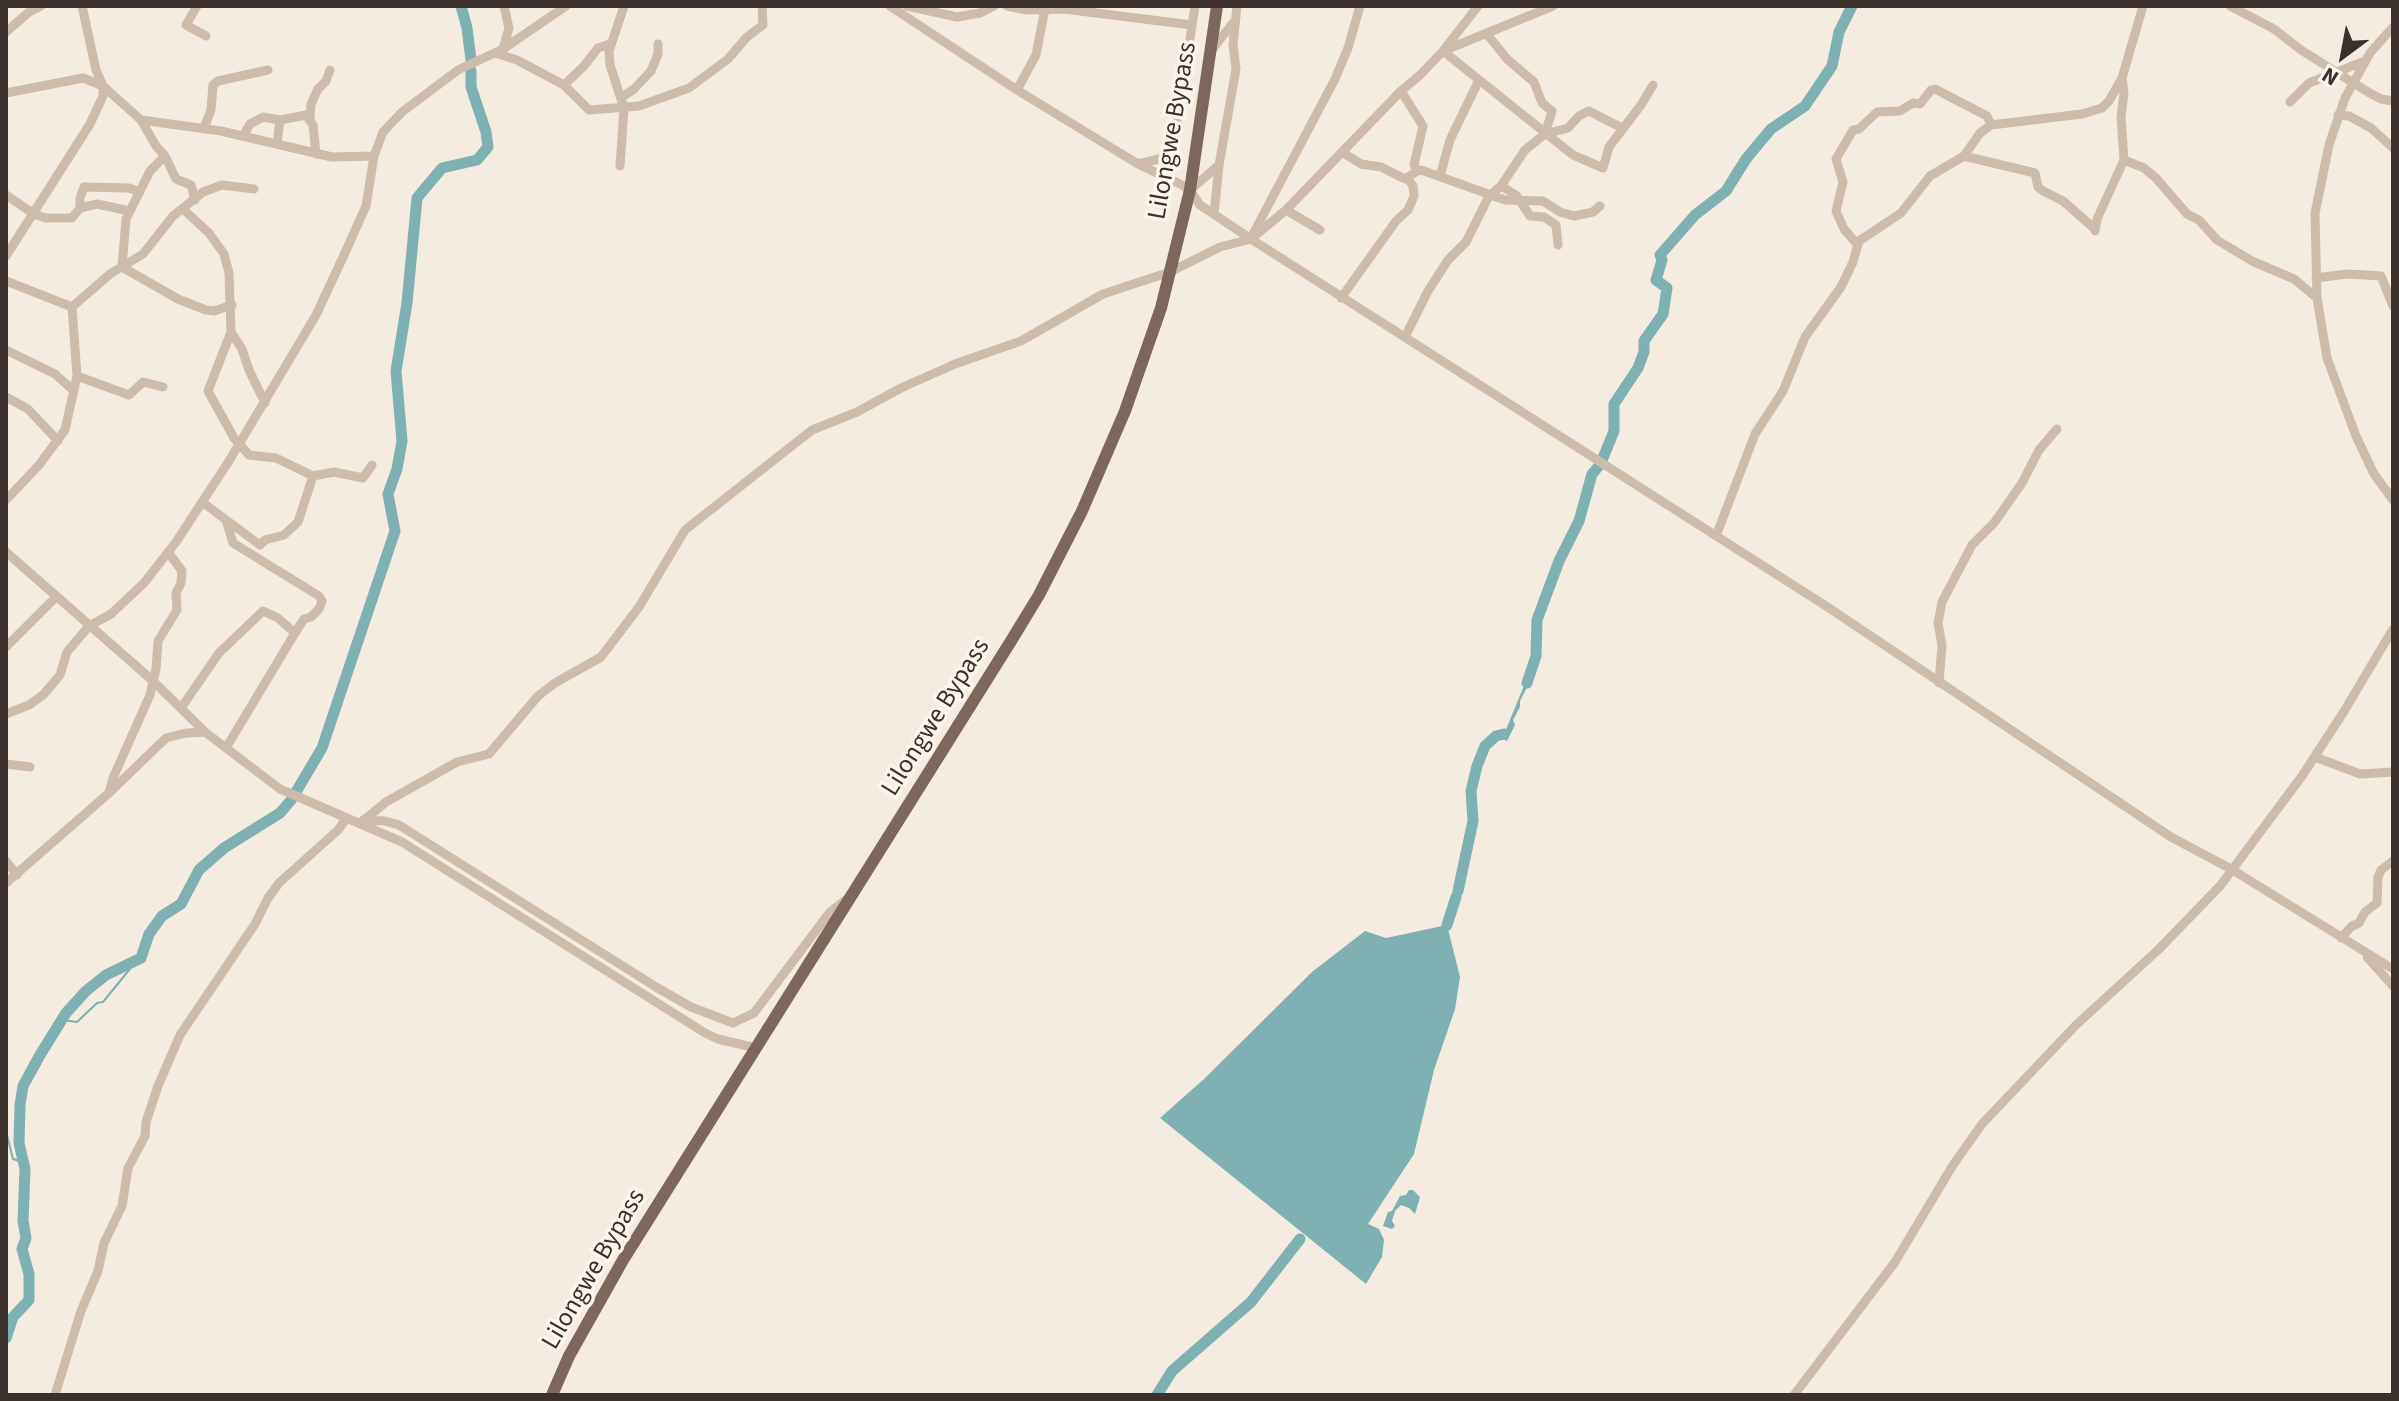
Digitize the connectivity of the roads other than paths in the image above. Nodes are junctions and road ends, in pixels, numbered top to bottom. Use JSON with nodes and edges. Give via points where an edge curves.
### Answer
{"nodes":[{"id":1,"x":41,"y":6,"type":"edge"},
{"id":2,"x":82,"y":6,"type":"edge"},
{"id":3,"x":197,"y":6,"type":"edge"},
{"id":4,"x":504,"y":6,"type":"edge"},
{"id":5,"x":566,"y":6,"type":"edge"},
{"id":6,"x":624,"y":6,"type":"edge"},
{"id":7,"x":762,"y":6,"type":"edge"},
{"id":8,"x":890,"y":6,"type":"edge"},
{"id":9,"x":907,"y":6,"type":"edge"},
{"id":10,"x":994,"y":6,"type":"edge"},
{"id":11,"x":1007,"y":6,"type":"edge"},
{"id":12,"x":1195,"y":6,"type":"edge"},
{"id":13,"x":1217,"y":6,"type":"edge"},
{"id":14,"x":1237,"y":6,"type":"edge"},
{"id":15,"x":1360,"y":6,"type":"edge"},
{"id":16,"x":1478,"y":6,"type":"edge"},
{"id":17,"x":1553,"y":6,"type":"edge"},
{"id":18,"x":2143,"y":6,"type":"edge"},
{"id":19,"x":2230,"y":6,"type":"edge"},
{"id":20,"x":1045,"y":9,"type":"junction"},
{"id":21,"x":1094,"y":9,"type":"edge"},
{"id":22,"x":1235,"y":20,"type":"junction"},
{"id":23,"x":1192,"y":25,"type":"junction"},
{"id":24,"x":2393,"y":27,"type":"edge"},
{"id":25,"x":6,"y":32,"type":"edge"},
{"id":26,"x":1487,"y":34,"type":"junction"},
{"id":27,"x":206,"y":36,"type":"dead end"},
{"id":28,"x":610,"y":44,"type":"junction"},
{"id":29,"x":658,"y":44,"type":"dead end"},
{"id":30,"x":499,"y":51,"type":"junction"},
{"id":31,"x":1211,"y":51,"type":"junction"},
{"id":32,"x":1443,"y":51,"type":"junction"},
{"id":33,"x":2365,"y":61,"type":"junction"},
{"id":34,"x":268,"y":70,"type":"dead end"},
{"id":35,"x":330,"y":70,"type":"dead end"},
{"id":36,"x":2334,"y":71,"type":"junction"},
{"id":37,"x":2122,"y":78,"type":"junction"},
{"id":38,"x":1478,"y":82,"type":"junction"},
{"id":39,"x":2355,"y":83,"type":"junction"},
{"id":40,"x":564,"y":85,"type":"junction"},
{"id":41,"x":1653,"y":85,"type":"dead end"},
{"id":42,"x":103,"y":86,"type":"junction"},
{"id":43,"x":1017,"y":90,"type":"junction"},
{"id":44,"x":1401,"y":91,"type":"junction"},
{"id":45,"x":6,"y":93,"type":"edge"},
{"id":46,"x":622,"y":97,"type":"junction"},
{"id":47,"x":2393,"y":101,"type":"edge"},
{"id":48,"x":2290,"y":102,"type":"dead end"},
{"id":49,"x":624,"y":108,"type":"junction"},
{"id":50,"x":2338,"y":115,"type":"junction"},
{"id":51,"x":310,"y":119,"type":"junction"},
{"id":52,"x":141,"y":120,"type":"junction"},
{"id":53,"x":280,"y":120,"type":"junction"},
{"id":54,"x":1991,"y":125,"type":"junction"},
{"id":55,"x":204,"y":128,"type":"junction"},
{"id":56,"x":1622,"y":128,"type":"junction"},
{"id":57,"x":1545,"y":134,"type":"junction"},
{"id":58,"x":243,"y":136,"type":"junction"},
{"id":59,"x":277,"y":144,"type":"junction"},
{"id":60,"x":2393,"y":148,"type":"edge"},
{"id":61,"x":1342,"y":152,"type":"junction"},
{"id":62,"x":316,"y":154,"type":"junction"},
{"id":63,"x":165,"y":156,"type":"junction"},
{"id":64,"x":374,"y":156,"type":"junction"},
{"id":65,"x":1964,"y":156,"type":"junction"},
{"id":66,"x":2124,"y":160,"type":"junction"},
{"id":67,"x":1138,"y":164,"type":"junction"},
{"id":68,"x":1219,"y":165,"type":"junction"},
{"id":69,"x":620,"y":166,"type":"dead end"},
{"id":70,"x":1417,"y":171,"type":"junction"},
{"id":71,"x":1440,"y":176,"type":"junction"},
{"id":72,"x":1408,"y":179,"type":"junction"},
{"id":73,"x":1501,"y":186,"type":"junction"},
{"id":74,"x":254,"y":189,"type":"dead end"},
{"id":75,"x":1190,"y":190,"type":"junction"},
{"id":76,"x":140,"y":192,"type":"junction"},
{"id":77,"x":6,"y":195,"type":"edge"},
{"id":78,"x":1489,"y":196,"type":"junction"},
{"id":79,"x":195,"y":200,"type":"junction"},
{"id":80,"x":1520,"y":201,"type":"junction"},
{"id":81,"x":1600,"y":206,"type":"dead end"},
{"id":82,"x":80,"y":208,"type":"junction"},
{"id":83,"x":183,"y":209,"type":"junction"},
{"id":84,"x":1286,"y":210,"type":"junction"},
{"id":85,"x":130,"y":211,"type":"junction"},
{"id":86,"x":34,"y":214,"type":"junction"},
{"id":87,"x":1214,"y":214,"type":"junction"},
{"id":88,"x":1320,"y":230,"type":"dead end"},
{"id":89,"x":1251,"y":239,"type":"junction"},
{"id":90,"x":1857,"y":244,"type":"junction"},
{"id":91,"x":1558,"y":245,"type":"dead end"},
{"id":92,"x":6,"y":256,"type":"edge"},
{"id":93,"x":122,"y":267,"type":"junction"},
{"id":94,"x":1170,"y":272,"type":"junction"},
{"id":95,"x":2316,"y":278,"type":"junction"},
{"id":96,"x":6,"y":281,"type":"edge"},
{"id":97,"x":1341,"y":298,"type":"junction"},
{"id":98,"x":2317,"y":298,"type":"junction"},
{"id":99,"x":232,"y":305,"type":"junction"},
{"id":100,"x":2393,"y":306,"type":"edge"},
{"id":101,"x":72,"y":307,"type":"junction"},
{"id":102,"x":231,"y":332,"type":"junction"},
{"id":103,"x":1405,"y":337,"type":"junction"},
{"id":104,"x":6,"y":350,"type":"edge"},
{"id":105,"x":77,"y":376,"type":"junction"},
{"id":106,"x":163,"y":387,"type":"dead end"},
{"id":107,"x":74,"y":391,"type":"junction"},
{"id":108,"x":6,"y":397,"type":"edge"},
{"id":109,"x":265,"y":403,"type":"junction"},
{"id":110,"x":2057,"y":429,"type":"dead end"},
{"id":111,"x":58,"y":441,"type":"junction"},
{"id":112,"x":239,"y":445,"type":"junction"},
{"id":113,"x":372,"y":465,"type":"dead end"},
{"id":114,"x":313,"y":476,"type":"junction"},
{"id":115,"x":8,"y":493,"type":"edge"},
{"id":116,"x":2393,"y":500,"type":"edge"},
{"id":117,"x":202,"y":502,"type":"junction"},
{"id":118,"x":226,"y":520,"type":"junction"},
{"id":119,"x":1716,"y":536,"type":"junction"},
{"id":120,"x":6,"y":552,"type":"edge"},
{"id":121,"x":168,"y":552,"type":"junction"},
{"id":122,"x":56,"y":597,"type":"junction"},
{"id":123,"x":89,"y":626,"type":"junction"},
{"id":124,"x":2393,"y":629,"type":"edge"},
{"id":125,"x":295,"y":633,"type":"junction"},
{"id":126,"x":6,"y":647,"type":"edge"},
{"id":127,"x":152,"y":680,"type":"junction"},
{"id":128,"x":1939,"y":683,"type":"junction"},
{"id":129,"x":181,"y":708,"type":"junction"},
{"id":130,"x":6,"y":714,"type":"edge"},
{"id":131,"x":205,"y":732,"type":"junction"},
{"id":132,"x":226,"y":748,"type":"junction"},
{"id":133,"x":2315,"y":757,"type":"junction"},
{"id":134,"x":6,"y":764,"type":"edge"},
{"id":135,"x":30,"y":767,"type":"dead end"},
{"id":136,"x":2393,"y":772,"type":"edge"},
{"id":137,"x":109,"y":793,"type":"junction"},
{"id":138,"x":349,"y":820,"type":"junction"},
{"id":139,"x":364,"y":820,"type":"junction"},
{"id":140,"x":6,"y":861,"type":"edge"},
{"id":141,"x":2393,"y":861,"type":"edge"},
{"id":142,"x":2231,"y":869,"type":"junction"},
{"id":143,"x":17,"y":875,"type":"junction"},
{"id":144,"x":6,"y":883,"type":"edge"},
{"id":145,"x":853,"y":895,"type":"junction"},
{"id":146,"x":2341,"y":938,"type":"junction"},
{"id":147,"x":2365,"y":954,"type":"junction"},
{"id":148,"x":2393,"y":969,"type":"edge"},
{"id":149,"x":2393,"y":986,"type":"edge"},
{"id":150,"x":756,"y":1048,"type":"junction"},
{"id":151,"x":55,"y":1395,"type":"edge"},
{"id":152,"x":552,"y":1395,"type":"edge"},
{"id":153,"x":1794,"y":1395,"type":"edge"}],
"edges":[{"from":1,"to":25,"type":"street"},
{"from":2,"to":42,"type":"street"},
{"from":3,"to":27,"type":"street","via":[[186,25]]},
{"from":4,"to":30,"type":"street","via":[[509,28]]},
{"from":5,"to":30,"type":"street"},
{"from":6,"to":28,"type":"street"},
{"from":7,"to":49,"type":"street","via":[[763,25],[717,68],[689,88]]},
{"from":8,"to":43,"type":"street"},
{"from":9,"to":10,"type":"street","via":[[957,17]]},
{"from":11,"to":20,"type":"street"},
{"from":12,"to":23,"type":"street"},
{"from":13,"to":31,"type":"main road","name":"Lilongwe Bypass"},
{"from":14,"to":22,"type":"street"},
{"from":15,"to":89,"type":"street","via":[[1335,79]]},
{"from":16,"to":32,"type":"street"},
{"from":17,"to":26,"type":"street"},
{"from":18,"to":37,"type":"street"},
{"from":19,"to":36,"type":"street"},
{"from":20,"to":21,"type":"street"},
{"from":20,"to":43,"type":"street","via":[[1036,55]]},
{"from":21,"to":23,"type":"street"},
{"from":22,"to":31,"type":"street"},
{"from":22,"to":68,"type":"street","via":[[1236,69]]},
{"from":23,"to":67,"type":"street","via":[[1173,150]]},
{"from":24,"to":33,"type":"street"},
{"from":26,"to":32,"type":"street"},
{"from":26,"to":57,"type":"street","via":[[1534,82],[1542,103],[1552,111]]},
{"from":28,"to":40,"type":"street","via":[[598,48]]},
{"from":28,"to":46,"type":"street","via":[[610,65]]},
{"from":29,"to":46,"type":"street","via":[[651,71]]},
{"from":30,"to":40,"type":"street"},
{"from":30,"to":64,"type":"street","via":[[458,70],[402,112],[383,132]]},
{"from":31,"to":75,"type":"main road","name":"Lilongwe Bypass"},
{"from":32,"to":38,"type":"street"},
{"from":32,"to":44,"type":"street"},
{"from":33,"to":36,"type":"street"},
{"from":33,"to":39,"type":"street"},
{"from":34,"to":55,"type":"street","via":[[213,85]]},
{"from":35,"to":51,"type":"street","via":[[315,94]]},
{"from":36,"to":39,"type":"street"},
{"from":36,"to":48,"type":"street","via":[[2309,83]]},
{"from":37,"to":54,"type":"street","via":[[2102,108]]},
{"from":37,"to":66,"type":"street"},
{"from":38,"to":57,"type":"street"},
{"from":38,"to":71,"type":"street","via":[[1450,140]]},
{"from":39,"to":47,"type":"street"},
{"from":39,"to":50,"type":"street"},
{"from":40,"to":49,"type":"street","via":[[589,110]]},
{"from":41,"to":56,"type":"street"},
{"from":42,"to":45,"type":"street","via":[[83,78]]},
{"from":42,"to":52,"type":"street"},
{"from":42,"to":86,"type":"street","via":[[97,110]]},
{"from":43,"to":67,"type":"street"},
{"from":44,"to":61,"type":"street"},
{"from":44,"to":70,"type":"street","via":[[1423,126]]},
{"from":46,"to":49,"type":"street"},
{"from":49,"to":69,"type":"street"},
{"from":50,"to":60,"type":"street","via":[[2371,128]]},
{"from":50,"to":95,"type":"street","via":[[2317,198]]},
{"from":51,"to":53,"type":"street","via":[[301,114]]},
{"from":51,"to":62,"type":"street"},
{"from":52,"to":55,"type":"street"},
{"from":52,"to":63,"type":"street"},
{"from":53,"to":58,"type":"street","via":[[263,117]]},
{"from":53,"to":59,"type":"street"},
{"from":54,"to":65,"type":"street"},
{"from":54,"to":90,"type":"street","via":[[1987,116],[1935,89],[1920,104],[1877,112],[1853,130],[1836,159],[1843,182],[1836,211]]},
{"from":55,"to":58,"type":"street"},
{"from":56,"to":57,"type":"street","via":[[1589,111],[1568,128]]},
{"from":56,"to":57,"type":"street","via":[[1603,168],[1582,161]]},
{"from":57,"to":73,"type":"street","via":[[1525,150]]},
{"from":58,"to":59,"type":"street"},
{"from":59,"to":62,"type":"street"},
{"from":61,"to":72,"type":"street"},
{"from":61,"to":84,"type":"street"},
{"from":62,"to":64,"type":"street"},
{"from":63,"to":76,"type":"street"},
{"from":63,"to":79,"type":"street","via":[[176,179],[191,185]]},
{"from":64,"to":109,"type":"street","via":[[362,216],[316,315]]},
{"from":65,"to":66,"type":"street","via":[[2035,173],[2038,187],[2063,201],[2095,232]]},
{"from":65,"to":90,"type":"street","via":[[1930,176],[1901,213]]},
{"from":66,"to":98,"type":"street","via":[[2156,178],[2217,240],[2294,279]]},
{"from":67,"to":75,"type":"street"},
{"from":68,"to":75,"type":"street"},
{"from":68,"to":87,"type":"street"},
{"from":70,"to":71,"type":"street"},
{"from":70,"to":72,"type":"street"},
{"from":71,"to":78,"type":"street"},
{"from":72,"to":97,"type":"street","via":[[1414,196],[1408,210]]},
{"from":73,"to":78,"type":"street"},
{"from":73,"to":80,"type":"street"},
{"from":74,"to":79,"type":"street","via":[[222,185]]},
{"from":75,"to":87,"type":"street"},
{"from":75,"to":94,"type":"main road","name":"Lilongwe Bypass"},
{"from":76,"to":82,"type":"street","via":[[84,187]]},
{"from":76,"to":85,"type":"street"},
{"from":77,"to":86,"type":"street"},
{"from":78,"to":80,"type":"street"},
{"from":78,"to":103,"type":"street"},
{"from":79,"to":83,"type":"street"},
{"from":80,"to":81,"type":"street","via":[[1543,201],[1574,216]]},
{"from":80,"to":91,"type":"street","via":[[1530,216],[1556,225]]},
{"from":82,"to":85,"type":"street","via":[[97,204]]},
{"from":82,"to":86,"type":"street","via":[[72,218]]},
{"from":83,"to":93,"type":"street","via":[[143,254]]},
{"from":83,"to":99,"type":"street","via":[[224,254]]},
{"from":84,"to":88,"type":"street"},
{"from":84,"to":89,"type":"street"},
{"from":85,"to":93,"type":"street"},
{"from":86,"to":92,"type":"street"},
{"from":87,"to":89,"type":"street"},
{"from":89,"to":94,"type":"street","via":[[1220,247]]},
{"from":89,"to":97,"type":"street"},
{"from":90,"to":119,"type":"street","via":[[1841,287],[1805,337],[1783,391],[1755,434]]},
{"from":93,"to":99,"type":"street","via":[[206,310]]},
{"from":93,"to":101,"type":"street"},
{"from":94,"to":139,"type":"street","via":[[1103,294],[1021,341],[955,364],[812,430],[685,530],[639,607],[601,657],[538,696],[489,754],[457,762]]},
{"from":94,"to":145,"type":"main road","name":"Lilongwe Bypass","via":[[1125,411],[1052,570]]},
{"from":95,"to":98,"type":"street"},
{"from":95,"to":100,"type":"street","via":[[2381,276]]},
{"from":96,"to":101,"type":"street"},
{"from":97,"to":103,"type":"street"},
{"from":98,"to":116,"type":"street","via":[[2327,358],[2346,414],[2374,474]]},
{"from":99,"to":102,"type":"street"},
{"from":101,"to":105,"type":"street"},
{"from":102,"to":109,"type":"street"},
{"from":102,"to":112,"type":"street","via":[[208,391]]},
{"from":103,"to":119,"type":"street"},
{"from":104,"to":107,"type":"street","via":[[55,374]]},
{"from":105,"to":106,"type":"street","via":[[129,395],[143,382]]},
{"from":105,"to":107,"type":"street"},
{"from":107,"to":111,"type":"street"},
{"from":108,"to":111,"type":"street","via":[[28,409]]},
{"from":109,"to":112,"type":"street"},
{"from":110,"to":128,"type":"street","via":[[1994,523],[1972,545],[1942,602]]},
{"from":111,"to":115,"type":"street"},
{"from":112,"to":114,"type":"street","via":[[249,455],[276,458]]},
{"from":112,"to":117,"type":"street"},
{"from":113,"to":114,"type":"street","via":[[363,478],[334,472]]},
{"from":114,"to":118,"type":"street","via":[[298,522],[284,535],[257,545]]},
{"from":117,"to":118,"type":"street"},
{"from":117,"to":121,"type":"street"},
{"from":118,"to":125,"type":"street","via":[[233,543],[319,596],[319,609]]},
{"from":119,"to":128,"type":"street"},
{"from":120,"to":122,"type":"street"},
{"from":121,"to":123,"type":"street","via":[[126,603]]},
{"from":121,"to":127,"type":"street","via":[[182,571],[181,583],[177,610],[158,641]]},
{"from":122,"to":123,"type":"street"},
{"from":122,"to":126,"type":"street"},
{"from":123,"to":127,"type":"street"},
{"from":123,"to":130,"type":"street","via":[[43,695]]},
{"from":124,"to":133,"type":"street"},
{"from":125,"to":129,"type":"street","via":[[263,611],[219,653]]},
{"from":125,"to":132,"type":"street"},
{"from":127,"to":129,"type":"street"},
{"from":127,"to":137,"type":"street"},
{"from":128,"to":142,"type":"street","via":[[2171,837]]},
{"from":129,"to":131,"type":"street"},
{"from":131,"to":132,"type":"street"},
{"from":131,"to":137,"type":"street","via":[[166,738]]},
{"from":132,"to":138,"type":"street","via":[[280,789]]},
{"from":133,"to":136,"type":"street","via":[[2360,774]]},
{"from":133,"to":142,"type":"street"},
{"from":134,"to":135,"type":"street"},
{"from":137,"to":143,"type":"street"},
{"from":138,"to":139,"type":"street"},
{"from":138,"to":150,"type":"street","via":[[420,852],[705,1033]]},
{"from":138,"to":151,"type":"street","via":[[279,883],[189,1017],[128,1168],[120,1213],[104,1243]]},
{"from":139,"to":145,"type":"street","via":[[399,825],[656,987],[733,1023],[754,1013],[830,912]]},
{"from":140,"to":143,"type":"street"},
{"from":141,"to":146,"type":"street","via":[[2378,877],[2377,903]]},
{"from":142,"to":146,"type":"street"},
{"from":142,"to":153,"type":"street","via":[[2220,886],[2081,1019],[1982,1124],[1895,1262]]},
{"from":143,"to":144,"type":"street"},
{"from":145,"to":150,"type":"main road","name":"Lilongwe Bypass"},
{"from":146,"to":147,"type":"street"},
{"from":147,"to":148,"type":"street"},
{"from":147,"to":149,"type":"street"},
{"from":150,"to":152,"type":"main road","name":"Lilongwe Bypass","via":[[616,1271]]}]}
